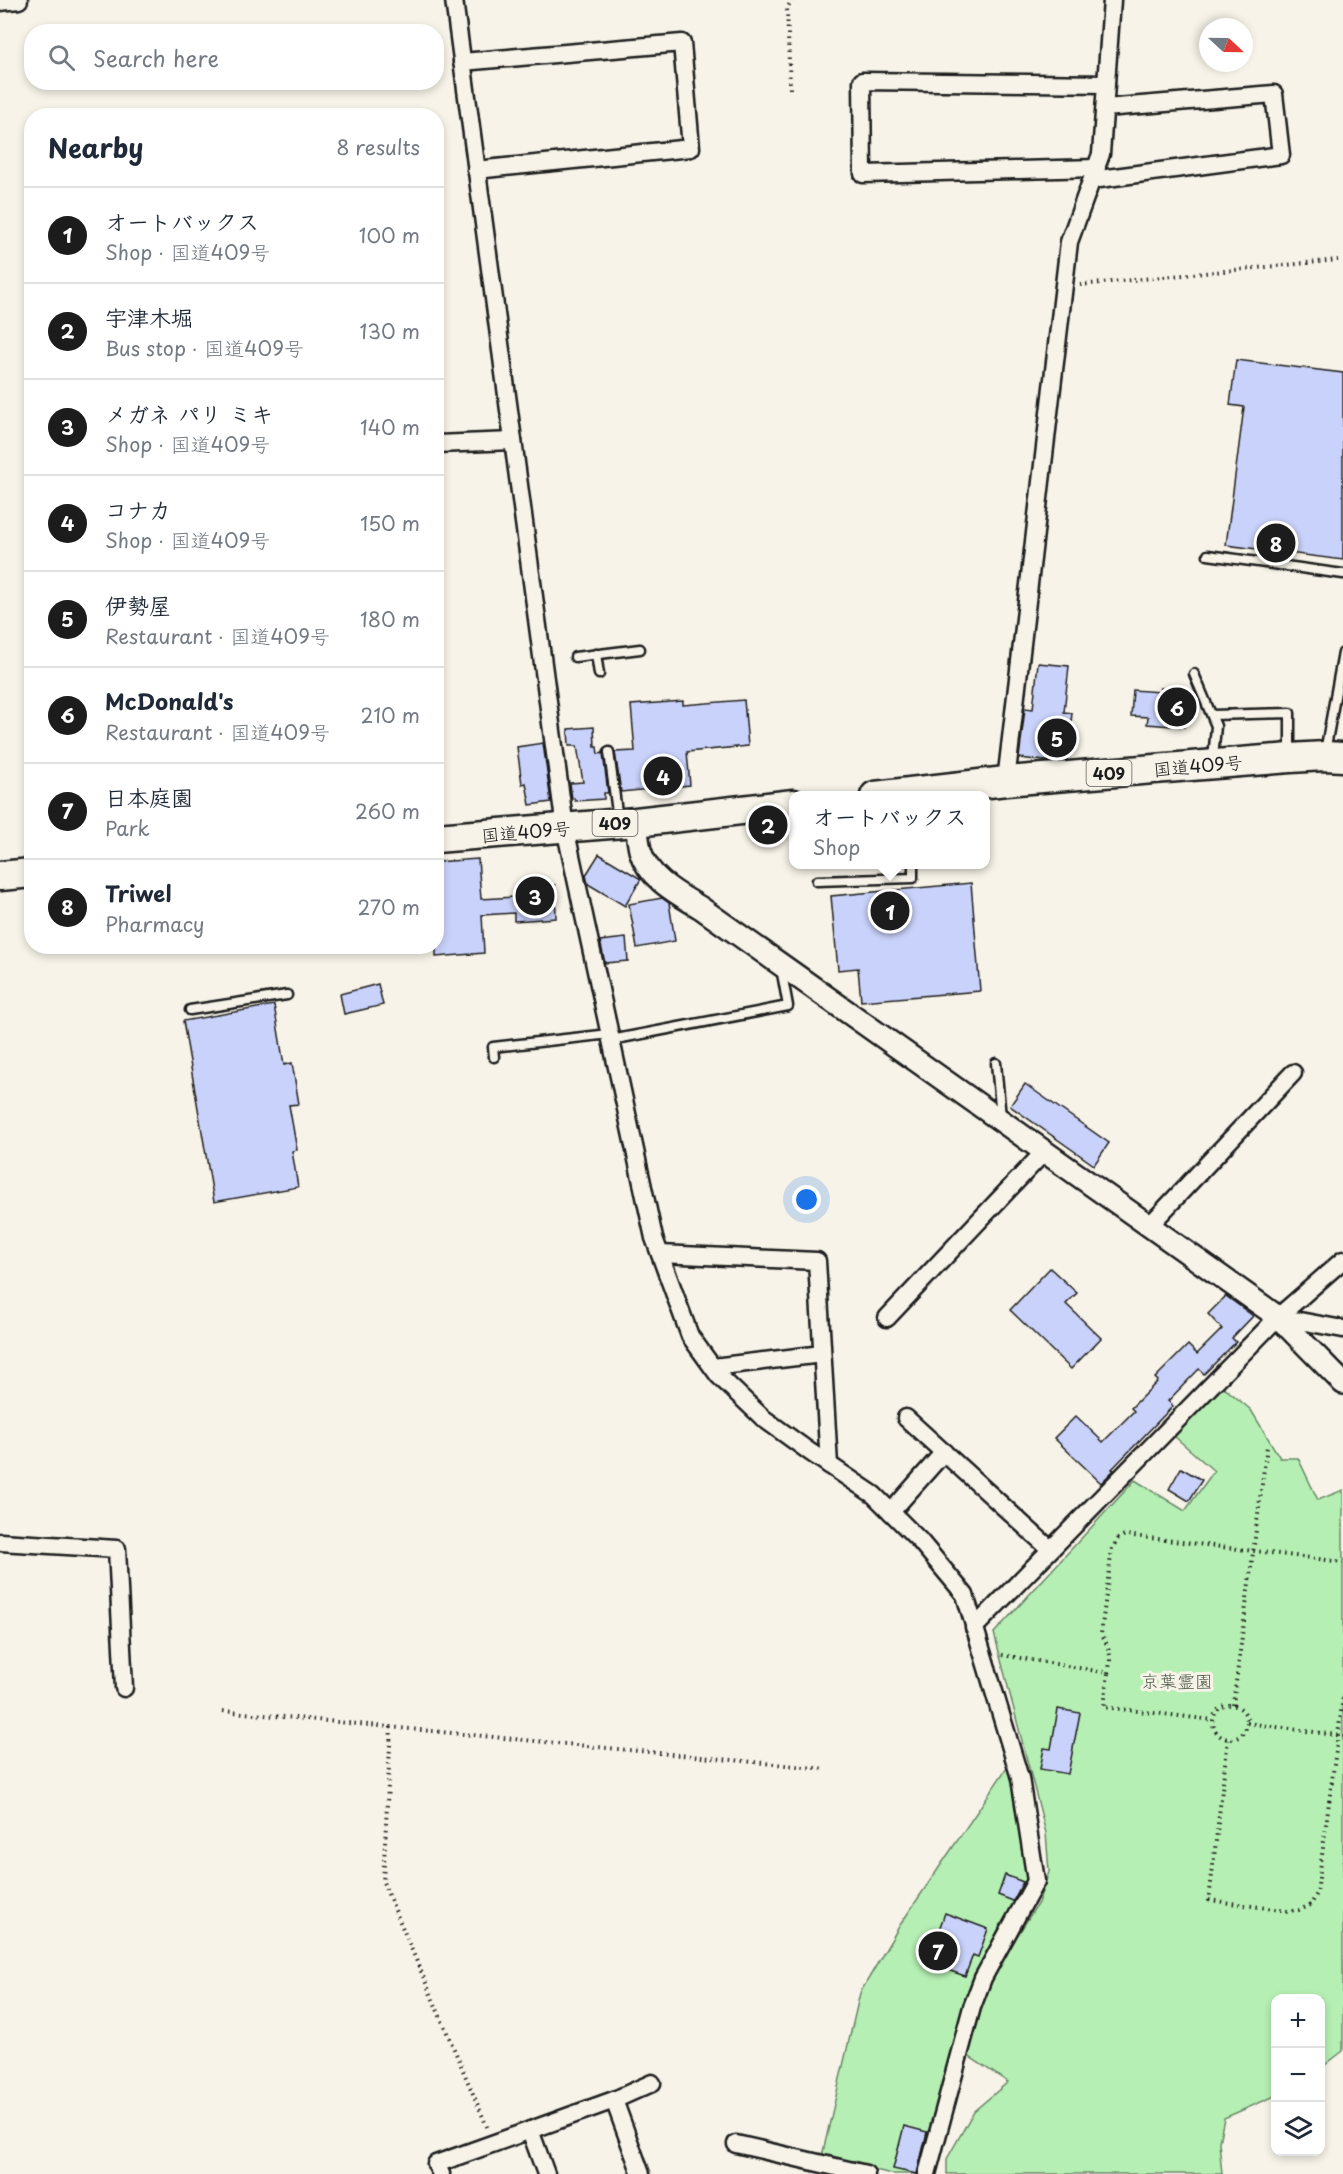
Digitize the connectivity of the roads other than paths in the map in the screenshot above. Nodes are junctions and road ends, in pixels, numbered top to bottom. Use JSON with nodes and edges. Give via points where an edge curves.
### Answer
{"nodes":[{"id":1,"x":19,"y":0,"type":"edge"},
{"id":2,"x":454,"y":0,"type":"edge"},
{"id":3,"x":1112,"y":0,"type":"edge"},
{"id":4,"x":0,"y":2,"type":"edge"},
{"id":5,"x":462,"y":62,"type":"junction"},
{"id":6,"x":1106,"y":84,"type":"junction"},
{"id":7,"x":1105,"y":108,"type":"junction"},
{"id":8,"x":476,"y":170,"type":"junction"},
{"id":9,"x":1094,"y":174,"type":"junction"},
{"id":10,"x":513,"y":441,"type":"junction"},
{"id":11,"x":444,"y":444,"type":"edge"},
{"id":12,"x":1208,"y":555,"type":"dead end"},
{"id":13,"x":1343,"y":574,"type":"edge"},
{"id":14,"x":640,"y":649,"type":"dead end"},
{"id":15,"x":1343,"y":652,"type":"edge"},
{"id":16,"x":596,"y":654,"type":"junction"},
{"id":17,"x":575,"y":657,"type":"dead end"},
{"id":18,"x":599,"y":674,"type":"dead end"},
{"id":19,"x":1194,"y":674,"type":"dead end"},
{"id":20,"x":1212,"y":715,"type":"junction"},
{"id":21,"x":609,"y":752,"type":"dead end"},
{"id":22,"x":1334,"y":757,"type":"edge"},
{"id":23,"x":1290,"y":758,"type":"junction"},
{"id":24,"x":1212,"y":764,"type":"junction"},
{"id":25,"x":1006,"y":781,"type":"junction"},
{"id":26,"x":975,"y":790,"type":"edge"},
{"id":27,"x":955,"y":791,"type":"edge"},
{"id":28,"x":789,"y":805,"type":"edge"},
{"id":29,"x":627,"y":822,"type":"junction"},
{"id":30,"x":565,"y":828,"type":"junction"},
{"id":31,"x":444,"y":837,"type":"edge"},
{"id":32,"x":913,"y":869,"type":"edge"},
{"id":33,"x":24,"y":874,"type":"edge"},
{"id":34,"x":0,"y":876,"type":"edge"},
{"id":35,"x":817,"y":881,"type":"dead end"},
{"id":36,"x":780,"y":965,"type":"junction"},
{"id":37,"x":287,"y":995,"type":"dead end"},
{"id":38,"x":190,"y":1010,"type":"dead end"},
{"id":39,"x":610,"y":1037,"type":"junction"},
{"id":40,"x":495,"y":1057,"type":"dead end"},
{"id":41,"x":996,"y":1063,"type":"dead end"},
{"id":42,"x":1293,"y":1073,"type":"dead end"},
{"id":43,"x":1001,"y":1121,"type":"junction"},
{"id":44,"x":1044,"y":1152,"type":"junction"},
{"id":45,"x":1149,"y":1226,"type":"junction"},
{"id":46,"x":660,"y":1254,"type":"junction"},
{"id":47,"x":1343,"y":1260,"type":"edge"},
{"id":48,"x":1278,"y":1317,"type":"junction"},
{"id":49,"x":887,"y":1318,"type":"dead end"},
{"id":50,"x":1343,"y":1329,"type":"edge"},
{"id":51,"x":822,"y":1354,"type":"junction"},
{"id":52,"x":713,"y":1367,"type":"junction"},
{"id":53,"x":1343,"y":1383,"type":"edge"},
{"id":54,"x":906,"y":1418,"type":"dead end"},
{"id":55,"x":944,"y":1452,"type":"junction"},
{"id":56,"x":829,"y":1465,"type":"junction"},
{"id":57,"x":891,"y":1512,"type":"junction"},
{"id":58,"x":0,"y":1542,"type":"edge"},
{"id":59,"x":1050,"y":1550,"type":"junction"},
{"id":60,"x":974,"y":1628,"type":"junction"},
{"id":61,"x":124,"y":1688,"type":"dead end"},
{"id":62,"x":652,"y":2083,"type":"dead end"},
{"id":63,"x":614,"y":2100,"type":"junction"},
{"id":64,"x":530,"y":2130,"type":"junction"},
{"id":65,"x":736,"y":2144,"type":"dead end"},
{"id":66,"x":441,"y":2174,"type":"edge"},
{"id":67,"x":546,"y":2174,"type":"edge"},
{"id":68,"x":640,"y":2174,"type":"edge"},
{"id":69,"x":866,"y":2174,"type":"edge"},
{"id":70,"x":927,"y":2174,"type":"edge"}],
"edges":[{"from":1,"to":4,"type":"street"},
{"from":2,"to":5,"type":"street"},
{"from":3,"to":6,"type":"street"},
{"from":5,"to":8,"type":"street"},
{"from":5,"to":8,"type":"street","via":[[682,44],[691,148]]},
{"from":6,"to":7,"type":"street"},
{"from":6,"to":9,"type":"street","via":[[862,81],[863,174]]},
{"from":7,"to":9,"type":"street","via":[[1101,154]]},
{"from":7,"to":9,"type":"street","via":[[1274,94],[1281,155]]},
{"from":8,"to":10,"type":"street"},
{"from":9,"to":25,"type":"street","via":[[1069,242]]},
{"from":10,"to":11,"type":"street"},
{"from":10,"to":30,"type":"street"},
{"from":12,"to":13,"type":"lane"},
{"from":14,"to":16,"type":"lane"},
{"from":15,"to":22,"type":"lane"},
{"from":16,"to":17,"type":"lane"},
{"from":16,"to":18,"type":"lane"},
{"from":19,"to":20,"type":"lane"},
{"from":20,"to":23,"type":"lane","via":[[1290,713]]},
{"from":20,"to":24,"type":"lane","via":[[1216,726]]},
{"from":21,"to":29,"type":"lane"},
{"from":22,"to":23,"type":"highway","name":"国道409号","number":"409"},
{"from":23,"to":24,"type":"highway","name":"国道409号","number":"409"},
{"from":24,"to":25,"type":"highway","name":"国道409号","number":"409"},
{"from":25,"to":26,"type":"highway","name":"国道409号","number":"409"},
{"from":26,"to":27,"type":"highway","name":"国道409号","number":"409"},
{"from":28,"to":29,"type":"highway","name":"国道409号","number":"409"},
{"from":29,"to":30,"type":"highway","name":"国道409号","number":"409"},
{"from":29,"to":36,"type":"street","via":[[648,868],[668,888]]},
{"from":30,"to":31,"type":"highway","name":"国道409号","number":"409"},
{"from":30,"to":39,"type":"street"},
{"from":32,"to":35,"type":"lane","via":[[913,878]]},
{"from":33,"to":34,"type":"highway"},
{"from":36,"to":39,"type":"lane","via":[[788,1006]]},
{"from":36,"to":43,"type":"street"},
{"from":37,"to":38,"type":"lane"},
{"from":39,"to":40,"type":"lane","via":[[493,1047]]},
{"from":39,"to":46,"type":"street"},
{"from":41,"to":43,"type":"lane"},
{"from":42,"to":45,"type":"street"},
{"from":43,"to":44,"type":"street"},
{"from":44,"to":45,"type":"street"},
{"from":44,"to":49,"type":"street"},
{"from":45,"to":48,"type":"street"},
{"from":46,"to":51,"type":"street","via":[[817,1261]]},
{"from":46,"to":52,"type":"street","via":[[690,1336]]},
{"from":47,"to":48,"type":"street"},
{"from":48,"to":50,"type":"street"},
{"from":48,"to":53,"type":"street"},
{"from":48,"to":59,"type":"street"},
{"from":51,"to":52,"type":"street"},
{"from":51,"to":56,"type":"street"},
{"from":52,"to":56,"type":"street","via":[[763,1418]]},
{"from":54,"to":55,"type":"street"},
{"from":55,"to":57,"type":"street"},
{"from":55,"to":59,"type":"street"},
{"from":56,"to":57,"type":"street","via":[[874,1495]]},
{"from":57,"to":60,"type":"street","via":[[965,1595]]},
{"from":58,"to":61,"type":"street","via":[[117,1549]]},
{"from":59,"to":60,"type":"street"},
{"from":60,"to":70,"type":"street","via":[[1020,1778],[1036,1881],[983,1978],[972,2007]]},
{"from":62,"to":63,"type":"street"},
{"from":63,"to":64,"type":"street"},
{"from":63,"to":68,"type":"street"},
{"from":64,"to":66,"type":"street","via":[[436,2164]]},
{"from":64,"to":67,"type":"street"},
{"from":65,"to":69,"type":"street"}]}
